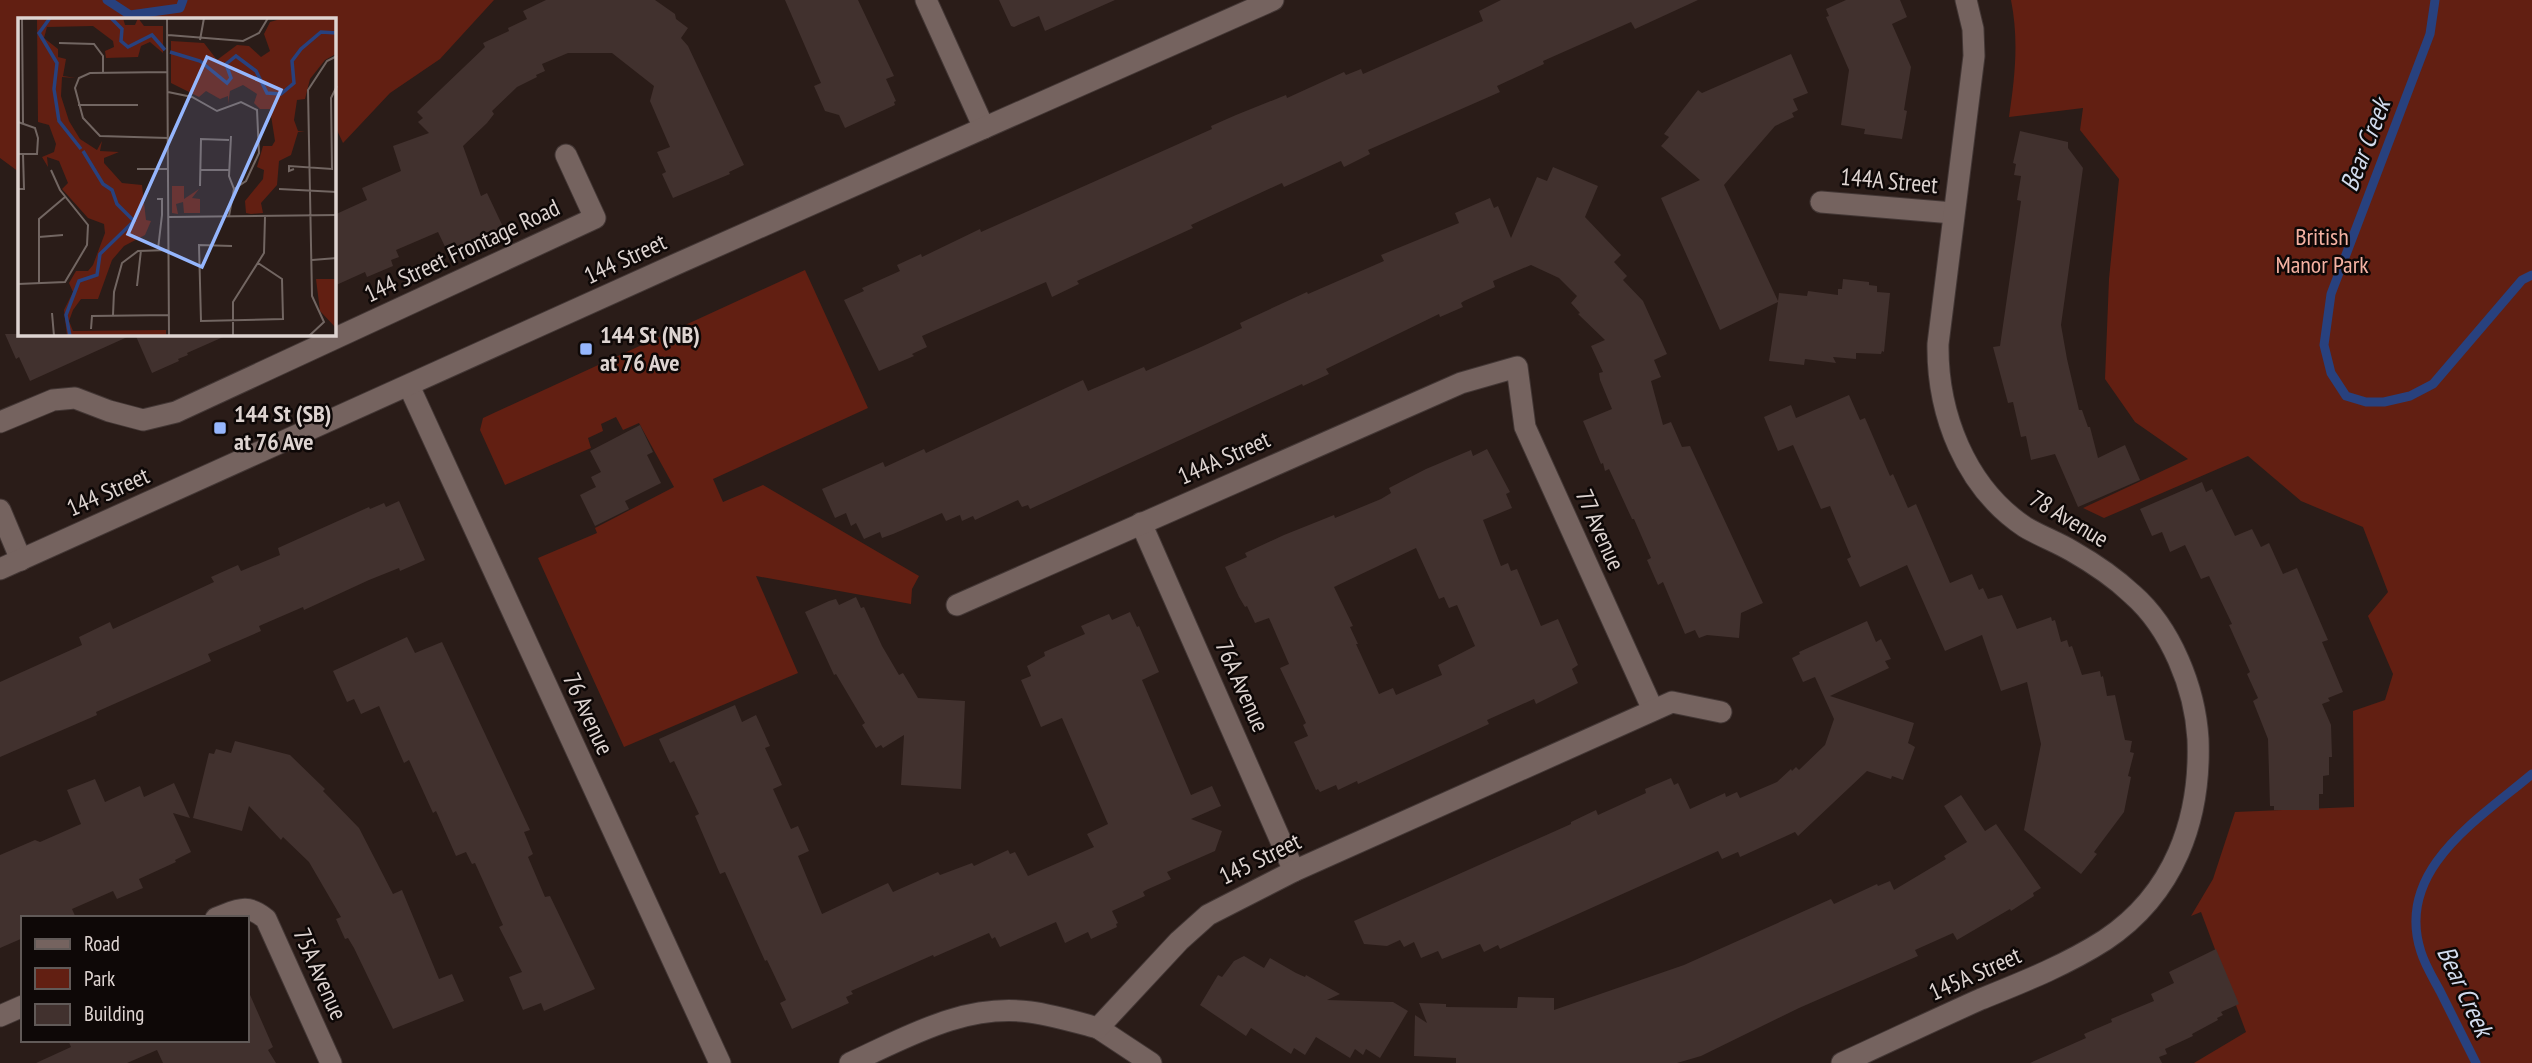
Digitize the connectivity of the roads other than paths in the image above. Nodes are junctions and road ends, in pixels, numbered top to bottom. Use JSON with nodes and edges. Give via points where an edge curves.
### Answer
{"nodes":[{"id":1,"x":926,"y":0,"type":"edge"},
{"id":2,"x":1273,"y":0,"type":"edge"},
{"id":3,"x":1966,"y":0,"type":"edge"},
{"id":4,"x":984,"y":128,"type":"junction"},
{"id":5,"x":566,"y":155,"type":"dead end"},
{"id":6,"x":1821,"y":202,"type":"dead end"},
{"id":7,"x":1953,"y":213,"type":"junction"},
{"id":8,"x":1517,"y":367,"type":"joint"},
{"id":9,"x":409,"y":386,"type":"junction"},
{"id":10,"x":0,"y":422,"type":"edge"},
{"id":11,"x":0,"y":510,"type":"edge"},
{"id":12,"x":1141,"y":523,"type":"junction"},
{"id":13,"x":21,"y":559,"type":"junction"},
{"id":14,"x":0,"y":569,"type":"edge"},
{"id":15,"x":957,"y":606,"type":"dead end"},
{"id":16,"x":1653,"y":710,"type":"junction"},
{"id":17,"x":1721,"y":712,"type":"dead end"},
{"id":18,"x":1294,"y":871,"type":"junction"},
{"id":19,"x":221,"y":916,"type":"edge"},
{"id":20,"x":2124,"y":925,"type":"joint"},
{"id":21,"x":21,"y":1007,"type":"edge"},
{"id":22,"x":0,"y":1016,"type":"edge"},
{"id":23,"x":1098,"y":1028,"type":"junction"},
{"id":24,"x":331,"y":1063,"type":"edge"},
{"id":25,"x":719,"y":1063,"type":"edge"},
{"id":26,"x":850,"y":1063,"type":"edge"},
{"id":27,"x":1150,"y":1063,"type":"edge"},
{"id":28,"x":1842,"y":1063,"type":"edge"}],
"edges":[{"from":1,"to":4,"type":"street"},
{"from":2,"to":4,"type":"street","name":"144 Street"},
{"from":3,"to":7,"type":"street","name":"78 Avenue","via":[[1974,56]]},
{"from":4,"to":9,"type":"street","name":"144 Street"},
{"from":5,"to":10,"type":"street","name":"144 Street Frontage Road","via":[[595,218],[176,412],[143,420],[75,398],[52,400]]},
{"from":6,"to":7,"type":"street","name":"144A Street"},
{"from":7,"to":20,"type":"street","name":"78 Avenue","via":[[1938,366],[1945,410],[1960,452],[1983,487],[2025,527],[2086,559],[2134,596],[2157,623],[2190,690],[2199,769],[2187,835],[2154,895]]},
{"from":8,"to":12,"type":"street","name":"144A Street","via":[[1461,383]]},
{"from":8,"to":16,"type":"street","name":"77 Avenue","via":[[1525,427]]},
{"from":9,"to":13,"type":"street","name":"144 Street"},
{"from":9,"to":25,"type":"street","name":"76 Avenue"},
{"from":11,"to":13,"type":"street"},
{"from":12,"to":15,"type":"street","name":"144A Street"},
{"from":12,"to":18,"type":"street","name":"76A Avenue"},
{"from":13,"to":14,"type":"street","name":"144 Street"},
{"from":16,"to":17,"type":"street","name":"145 Street","via":[[1672,702]]},
{"from":16,"to":18,"type":"street","name":"145 Street"},
{"from":18,"to":23,"type":"street","name":"145 Street","via":[[1208,915]]},
{"from":19,"to":24,"type":"street","name":"75A Avenue","via":[[242,908],[255,910],[266,919]]},
{"from":20,"to":28,"type":"street","name":"145A Street","via":[[2066,962]]},
{"from":21,"to":22,"type":"street"},
{"from":23,"to":26,"type":"street","via":[[1029,1012],[971,1014],[932,1026]]},
{"from":23,"to":27,"type":"street"}]}
